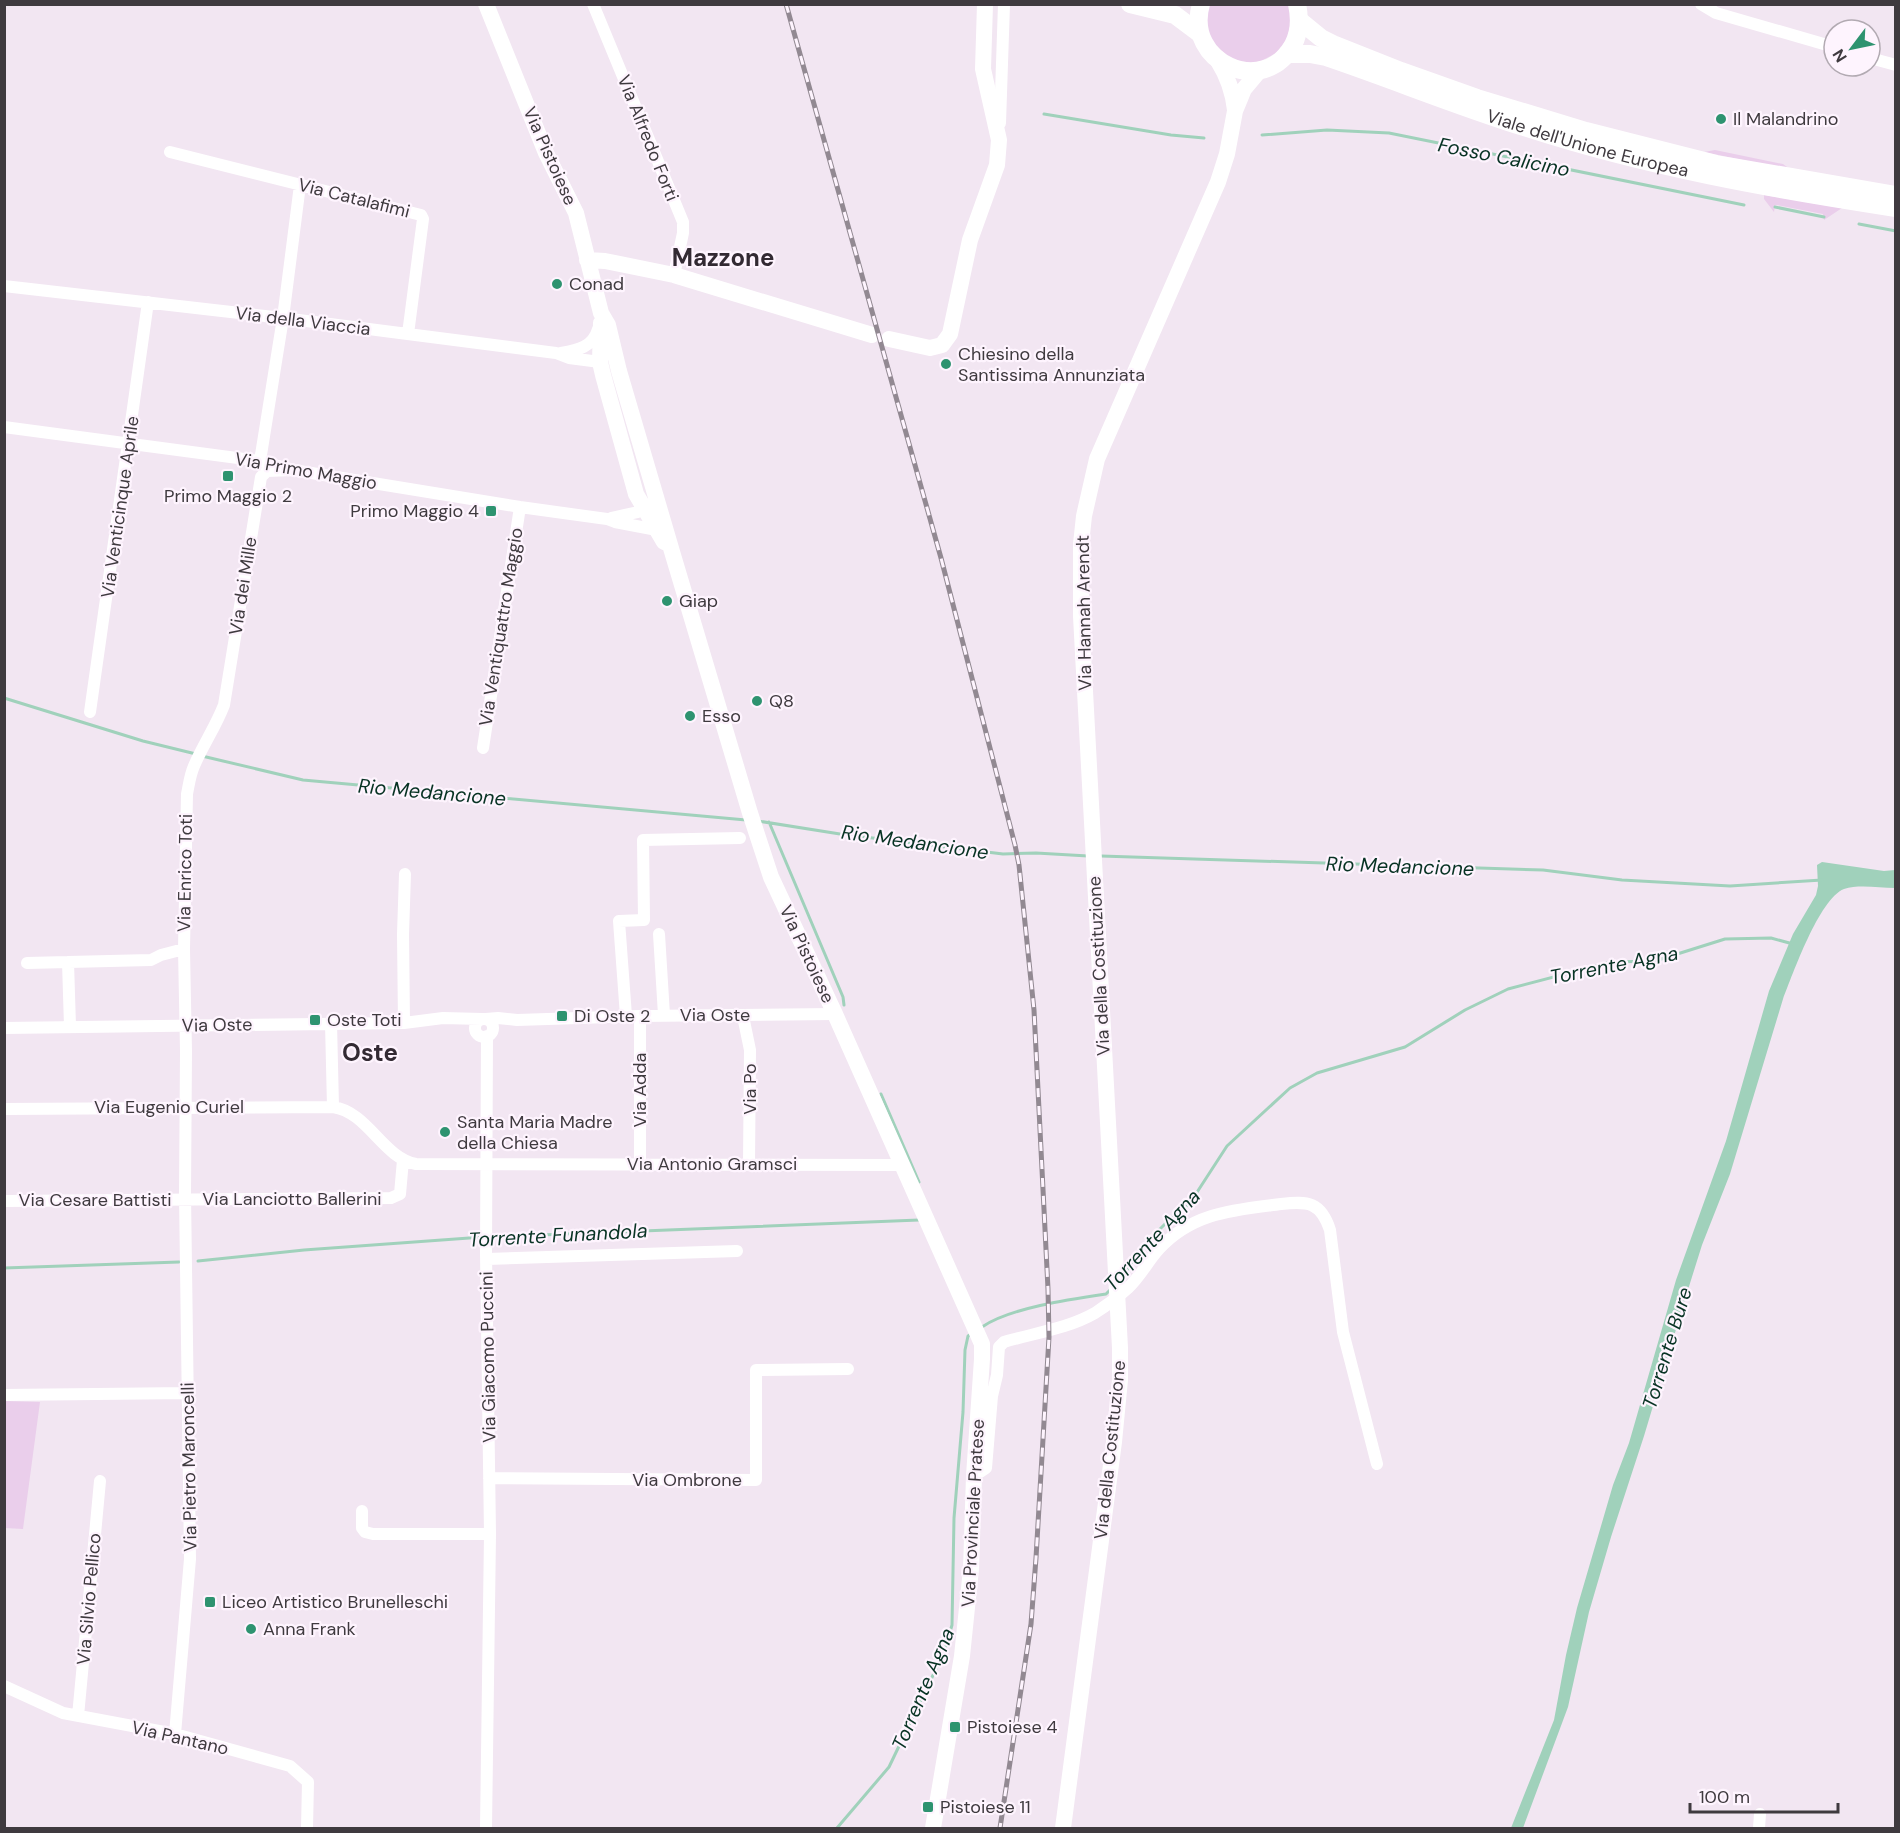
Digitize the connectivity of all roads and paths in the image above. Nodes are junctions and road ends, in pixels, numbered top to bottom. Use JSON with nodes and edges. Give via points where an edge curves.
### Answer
{"nodes":[{"id":1,"x":486,"y":4,"type":"edge"},
{"id":2,"x":593,"y":4,"type":"edge"},
{"id":3,"x":1004,"y":4,"type":"edge"},
{"id":4,"x":1130,"y":4,"type":"edge"},
{"id":5,"x":1201,"y":4,"type":"edge"},
{"id":6,"x":1701,"y":4,"type":"edge"},
{"id":7,"x":985,"y":8,"type":"edge"},
{"id":8,"x":1298,"y":12,"type":"edge"},
{"id":9,"x":1199,"y":33,"type":"junction"},
{"id":10,"x":1822,"y":44,"type":"edge"},
{"id":11,"x":1287,"y":54,"type":"junction"},
{"id":12,"x":1218,"y":61,"type":"junction"},
{"id":13,"x":1260,"y":70,"type":"junction"},
{"id":14,"x":1235,"y":111,"type":"junction"},
{"id":15,"x":999,"y":140,"type":"junction"},
{"id":16,"x":170,"y":152,"type":"dead end"},
{"id":17,"x":300,"y":185,"type":"junction"},
{"id":18,"x":1896,"y":195,"type":"edge"},
{"id":19,"x":1896,"y":208,"type":"edge"},
{"id":20,"x":587,"y":261,"type":"junction"},
{"id":21,"x":674,"y":275,"type":"junction"},
{"id":22,"x":4,"y":286,"type":"edge"},
{"id":23,"x":148,"y":302,"type":"junction"},
{"id":24,"x":601,"y":313,"type":"junction"},
{"id":25,"x":283,"y":318,"type":"junction"},
{"id":26,"x":408,"y":334,"type":"junction"},
{"id":27,"x":556,"y":353,"type":"junction"},
{"id":28,"x":600,"y":362,"type":"junction"},
{"id":29,"x":619,"y":371,"type":"junction"},
{"id":30,"x":4,"y":427,"type":"edge"},
{"id":31,"x":129,"y":444,"type":"junction"},
{"id":32,"x":261,"y":460,"type":"junction"},
{"id":33,"x":293,"y":470,"type":"junction"},
{"id":34,"x":655,"y":492,"type":"junction"},
{"id":35,"x":643,"y":505,"type":"junction"},
{"id":36,"x":520,"y":507,"type":"junction"},
{"id":37,"x":607,"y":519,"type":"junction"},
{"id":38,"x":657,"y":530,"type":"junction"},
{"id":39,"x":673,"y":555,"type":"junction"},
{"id":40,"x":90,"y":712,"type":"dead end"},
{"id":41,"x":214,"y":727,"type":"joint"},
{"id":42,"x":483,"y":748,"type":"dead end"},
{"id":43,"x":748,"y":835,"type":"junction"},
{"id":44,"x":1093,"y":862,"type":"joint"},
{"id":45,"x":405,"y":874,"type":"dead end"},
{"id":46,"x":659,"y":934,"type":"dead end"},
{"id":47,"x":184,"y":949,"type":"junction"},
{"id":48,"x":68,"y":962,"type":"junction"},
{"id":49,"x":27,"y":963,"type":"dead end"},
{"id":50,"x":836,"y":1014,"type":"junction"},
{"id":51,"x":664,"y":1015,"type":"junction"},
{"id":52,"x":745,"y":1015,"type":"junction"},
{"id":53,"x":626,"y":1016,"type":"junction"},
{"id":54,"x":640,"y":1016,"type":"junction"},
{"id":55,"x":484,"y":1019,"type":"junction"},
{"id":56,"x":430,"y":1021,"type":"junction"},
{"id":57,"x":331,"y":1023,"type":"junction"},
{"id":58,"x":404,"y":1023,"type":"junction"},
{"id":59,"x":185,"y":1025,"type":"junction"},
{"id":60,"x":70,"y":1026,"type":"junction"},
{"id":61,"x":4,"y":1028,"type":"edge"},
{"id":62,"x":481,"y":1034,"type":"junction"},
{"id":63,"x":185,"y":1107,"type":"junction"},
{"id":64,"x":333,"y":1107,"type":"junction"},
{"id":65,"x":4,"y":1108,"type":"edge"},
{"id":66,"x":403,"y":1160,"type":"junction"},
{"id":67,"x":749,"y":1163,"type":"junction"},
{"id":68,"x":486,"y":1164,"type":"junction"},
{"id":69,"x":640,"y":1164,"type":"junction"},
{"id":70,"x":902,"y":1165,"type":"junction"},
{"id":71,"x":185,"y":1200,"type":"junction"},
{"id":72,"x":4,"y":1201,"type":"edge"},
{"id":73,"x":737,"y":1251,"type":"dead end"},
{"id":74,"x":486,"y":1256,"type":"junction"},
{"id":75,"x":980,"y":1339,"type":"joint"},
{"id":76,"x":848,"y":1369,"type":"dead end"},
{"id":77,"x":188,"y":1393,"type":"junction"},
{"id":78,"x":4,"y":1395,"type":"edge"},
{"id":79,"x":1377,"y":1464,"type":"dead end"},
{"id":80,"x":974,"y":1476,"type":"junction"},
{"id":81,"x":489,"y":1478,"type":"junction"},
{"id":82,"x":100,"y":1481,"type":"dead end"},
{"id":83,"x":362,"y":1511,"type":"dead end"},
{"id":84,"x":490,"y":1534,"type":"junction"},
{"id":85,"x":4,"y":1686,"type":"edge"},
{"id":86,"x":78,"y":1716,"type":"junction"},
{"id":87,"x":175,"y":1734,"type":"junction"},
{"id":88,"x":1760,"y":1814,"type":"dead end"},
{"id":89,"x":307,"y":1828,"type":"edge"},
{"id":90,"x":486,"y":1828,"type":"edge"},
{"id":91,"x":933,"y":1828,"type":"edge"},
{"id":92,"x":1064,"y":1828,"type":"edge"},
{"id":93,"x":1760,"y":1828,"type":"edge"}],
"edges":[{"from":1,"to":20,"type":"street","name":"Via Pistoiese","via":[[546,153],[576,213]]},
{"from":2,"to":21,"type":"street","name":"Via Alfredo Forti","via":[[683,222]]},
{"from":3,"to":15,"type":"street"},
{"from":4,"to":9,"type":"main road","via":[[1176,15]]},
{"from":5,"to":9,"type":"main road"},
{"from":6,"to":10,"type":"street","via":[[1716,13]]},
{"from":7,"to":15,"type":"street","via":[[983,69]]},
{"from":8,"to":11,"type":"main road","name":"Viale dell'Unione Europea","via":[[1297,35]]},
{"from":8,"to":18,"type":"main road","name":"Viale dell'Unione Europea","via":[[1321,38],[1333,44],[1477,98],[1716,164]]},
{"from":9,"to":12,"type":"main road","via":[[1206,49]]},
{"from":11,"to":13,"type":"main road"},
{"from":11,"to":19,"type":"main road","name":"Viale dell'Unione Europea","via":[[1326,57],[1528,129],[1662,165]]},
{"from":12,"to":13,"type":"main road","via":[[1238,70]]},
{"from":12,"to":14,"type":"street","via":[[1228,77]]},
{"from":13,"to":14,"type":"street","via":[[1244,89]]},
{"from":14,"to":44,"type":"street","name":"Via Hannah Arendt","via":[[1218,182],[1101,450],[1086,507],[1081,544],[1081,616]]},
{"from":15,"to":21,"type":"street","via":[[997,165],[970,240],[950,334],[942,345],[930,348],[881,337]]},
{"from":16,"to":17,"type":"street","name":"Via Catalafimi"},
{"from":17,"to":25,"type":"street"},
{"from":17,"to":26,"type":"street","name":"Via Catalafimi","via":[[421,215]]},
{"from":20,"to":21,"type":"street"},
{"from":20,"to":24,"type":"street","name":"Via Pistoiese"},
{"from":22,"to":23,"type":"street","name":"Via della Viaccia"},
{"from":23,"to":25,"type":"street","name":"Via della Viaccia"},
{"from":23,"to":31,"type":"street","name":"Via Venticinque Aprile"},
{"from":24,"to":27,"type":"street","via":[[590,344]]},
{"from":24,"to":28,"type":"street","name":"Via Pistoiese"},
{"from":24,"to":29,"type":"street","name":"Via Pistoiese","via":[[608,325]]},
{"from":25,"to":26,"type":"street","name":"Via della Viaccia"},
{"from":25,"to":32,"type":"street"},
{"from":26,"to":27,"type":"street","name":"Via della Viaccia"},
{"from":27,"to":28,"type":"street","name":"Via della Viaccia"},
{"from":28,"to":29,"type":"street","via":[[611,362]]},
{"from":28,"to":35,"type":"street","name":"Via Pistoiese","via":[[636,494]]},
{"from":29,"to":34,"type":"street","name":"Via Pistoiese"},
{"from":30,"to":31,"type":"street","name":"Via Primo Maggio"},
{"from":31,"to":32,"type":"street","name":"Via Primo Maggio"},
{"from":31,"to":40,"type":"street","name":"Via Venticinque Aprile"},
{"from":32,"to":33,"type":"street","name":"Via Primo Maggio"},
{"from":33,"to":36,"type":"street","name":"Via Primo Maggio"},
{"from":33,"to":41,"type":"street","name":"Via dei Mille","via":[[267,471],[261,477],[224,705]]},
{"from":34,"to":35,"type":"street","via":[[651,501]]},
{"from":34,"to":39,"type":"street","name":"Via Pistoiese"},
{"from":35,"to":37,"type":"street","name":"Via Primo Maggio","via":[[634,514]]},
{"from":35,"to":38,"type":"street","name":"Via Pistoiese"},
{"from":36,"to":37,"type":"street","name":"Via Primo Maggio"},
{"from":36,"to":42,"type":"street","name":"Via Ventiquattro Maggio"},
{"from":37,"to":38,"type":"street","name":"Via Primo Maggio"},
{"from":38,"to":39,"type":"street","name":"Via Pistoiese"},
{"from":39,"to":43,"type":"street","name":"Via Pistoiese","via":[[750,813]]},
{"from":41,"to":47,"type":"street","name":"Via Enrico Toti","via":[[194,765],[187,794]]},
{"from":43,"to":50,"type":"street","name":"Via Pistoiese"},
{"from":43,"to":53,"type":"street","via":[[643,840],[644,920],[619,921]]},
{"from":44,"to":92,"type":"street","name":"Via della Costituzione","via":[[1120,1380]]},
{"from":45,"to":58,"type":"street"},
{"from":46,"to":51,"type":"street"},
{"from":47,"to":48,"type":"street","via":[[151,960]]},
{"from":47,"to":59,"type":"street","name":"Via Enrico Toti"},
{"from":48,"to":49,"type":"street"},
{"from":48,"to":60,"type":"street"},
{"from":50,"to":52,"type":"street","name":"Via Oste"},
{"from":50,"to":70,"type":"street","name":"Via Pistoiese"},
{"from":51,"to":52,"type":"street","name":"Via Oste"},
{"from":51,"to":54,"type":"street","name":"Via Oste"},
{"from":52,"to":67,"type":"street","name":"Via Po","via":[[750,1050]]},
{"from":53,"to":54,"type":"street","name":"Via Oste"},
{"from":53,"to":55,"type":"street","name":"Via Oste"},
{"from":54,"to":69,"type":"street","name":"Via Adda"},
{"from":55,"to":56,"type":"street","name":"Via Oste"},
{"from":55,"to":62,"type":"street","name":"Via Giacomo Puccini","via":[[491,1022],[492,1033]]},
{"from":56,"to":58,"type":"street","name":"Via Oste"},
{"from":56,"to":62,"type":"street","name":"Via Oste","via":[[463,1025]]},
{"from":57,"to":58,"type":"street","name":"Via Oste"},
{"from":57,"to":59,"type":"street","name":"Via Oste"},
{"from":57,"to":64,"type":"street"},
{"from":59,"to":60,"type":"street","name":"Via Oste"},
{"from":59,"to":63,"type":"street","name":"Via Enrico Toti"},
{"from":60,"to":61,"type":"street","name":"Via Oste"},
{"from":62,"to":68,"type":"street","name":"Via Giacomo Puccini"},
{"from":63,"to":64,"type":"street","name":"Via Eugenio Curiel"},
{"from":63,"to":65,"type":"street","name":"Via Eugenio Curiel"},
{"from":63,"to":71,"type":"street","name":"Via Pietro Maroncelli"},
{"from":64,"to":66,"type":"street","via":[[349,1111]]},
{"from":66,"to":68,"type":"street","name":"Via Antonio Gramsci","via":[[416,1164]]},
{"from":66,"to":71,"type":"street","name":"Via Lanciotto Ballerini","via":[[400,1194],[391,1198]]},
{"from":67,"to":69,"type":"street","name":"Via Antonio Gramsci"},
{"from":67,"to":70,"type":"street","name":"Via Antonio Gramsci"},
{"from":68,"to":69,"type":"street","name":"Via Antonio Gramsci"},
{"from":68,"to":74,"type":"street","name":"Via Giacomo Puccini"},
{"from":70,"to":75,"type":"street","name":"Via Pistoiese"},
{"from":71,"to":72,"type":"street","name":"Via Cesare Battisti"},
{"from":71,"to":77,"type":"street","name":"Via Pietro Maroncelli"},
{"from":73,"to":74,"type":"street"},
{"from":74,"to":81,"type":"street","name":"Via Giacomo Puccini"},
{"from":75,"to":80,"type":"street","name":"Via Provinciale Pratese"},
{"from":76,"to":81,"type":"street","name":"Via Ombrone","via":[[756,1370],[756,1480]]},
{"from":77,"to":78,"type":"street"},
{"from":77,"to":87,"type":"street","name":"Via Pietro Maroncelli","via":[[190,1559]]},
{"from":79,"to":80,"type":"street","via":[[1343,1332],[1330,1230],[1321,1210],[1299,1202],[1212,1215],[1160,1247],[1129,1287],[1094,1314],[1060,1328],[1004,1342],[999,1347],[992,1396],[986,1468]]},
{"from":80,"to":91,"type":"street","name":"Via Provinciale Pratese","via":[[971,1569],[962,1656]]},
{"from":81,"to":84,"type":"street","name":"Via Giacomo Puccini"},
{"from":82,"to":86,"type":"street","name":"Via Silvio Pellico"},
{"from":83,"to":84,"type":"street","via":[[362,1528],[366,1533]]},
{"from":84,"to":90,"type":"street","name":"Via Giacomo Puccini"},
{"from":85,"to":86,"type":"street","name":"Via Pantano","via":[[56,1711]]},
{"from":86,"to":87,"type":"street","name":"Via Pantano"},
{"from":87,"to":89,"type":"street","name":"Via Pantano","via":[[290,1766],[308,1782]]},
{"from":88,"to":93,"type":"street"}]}
